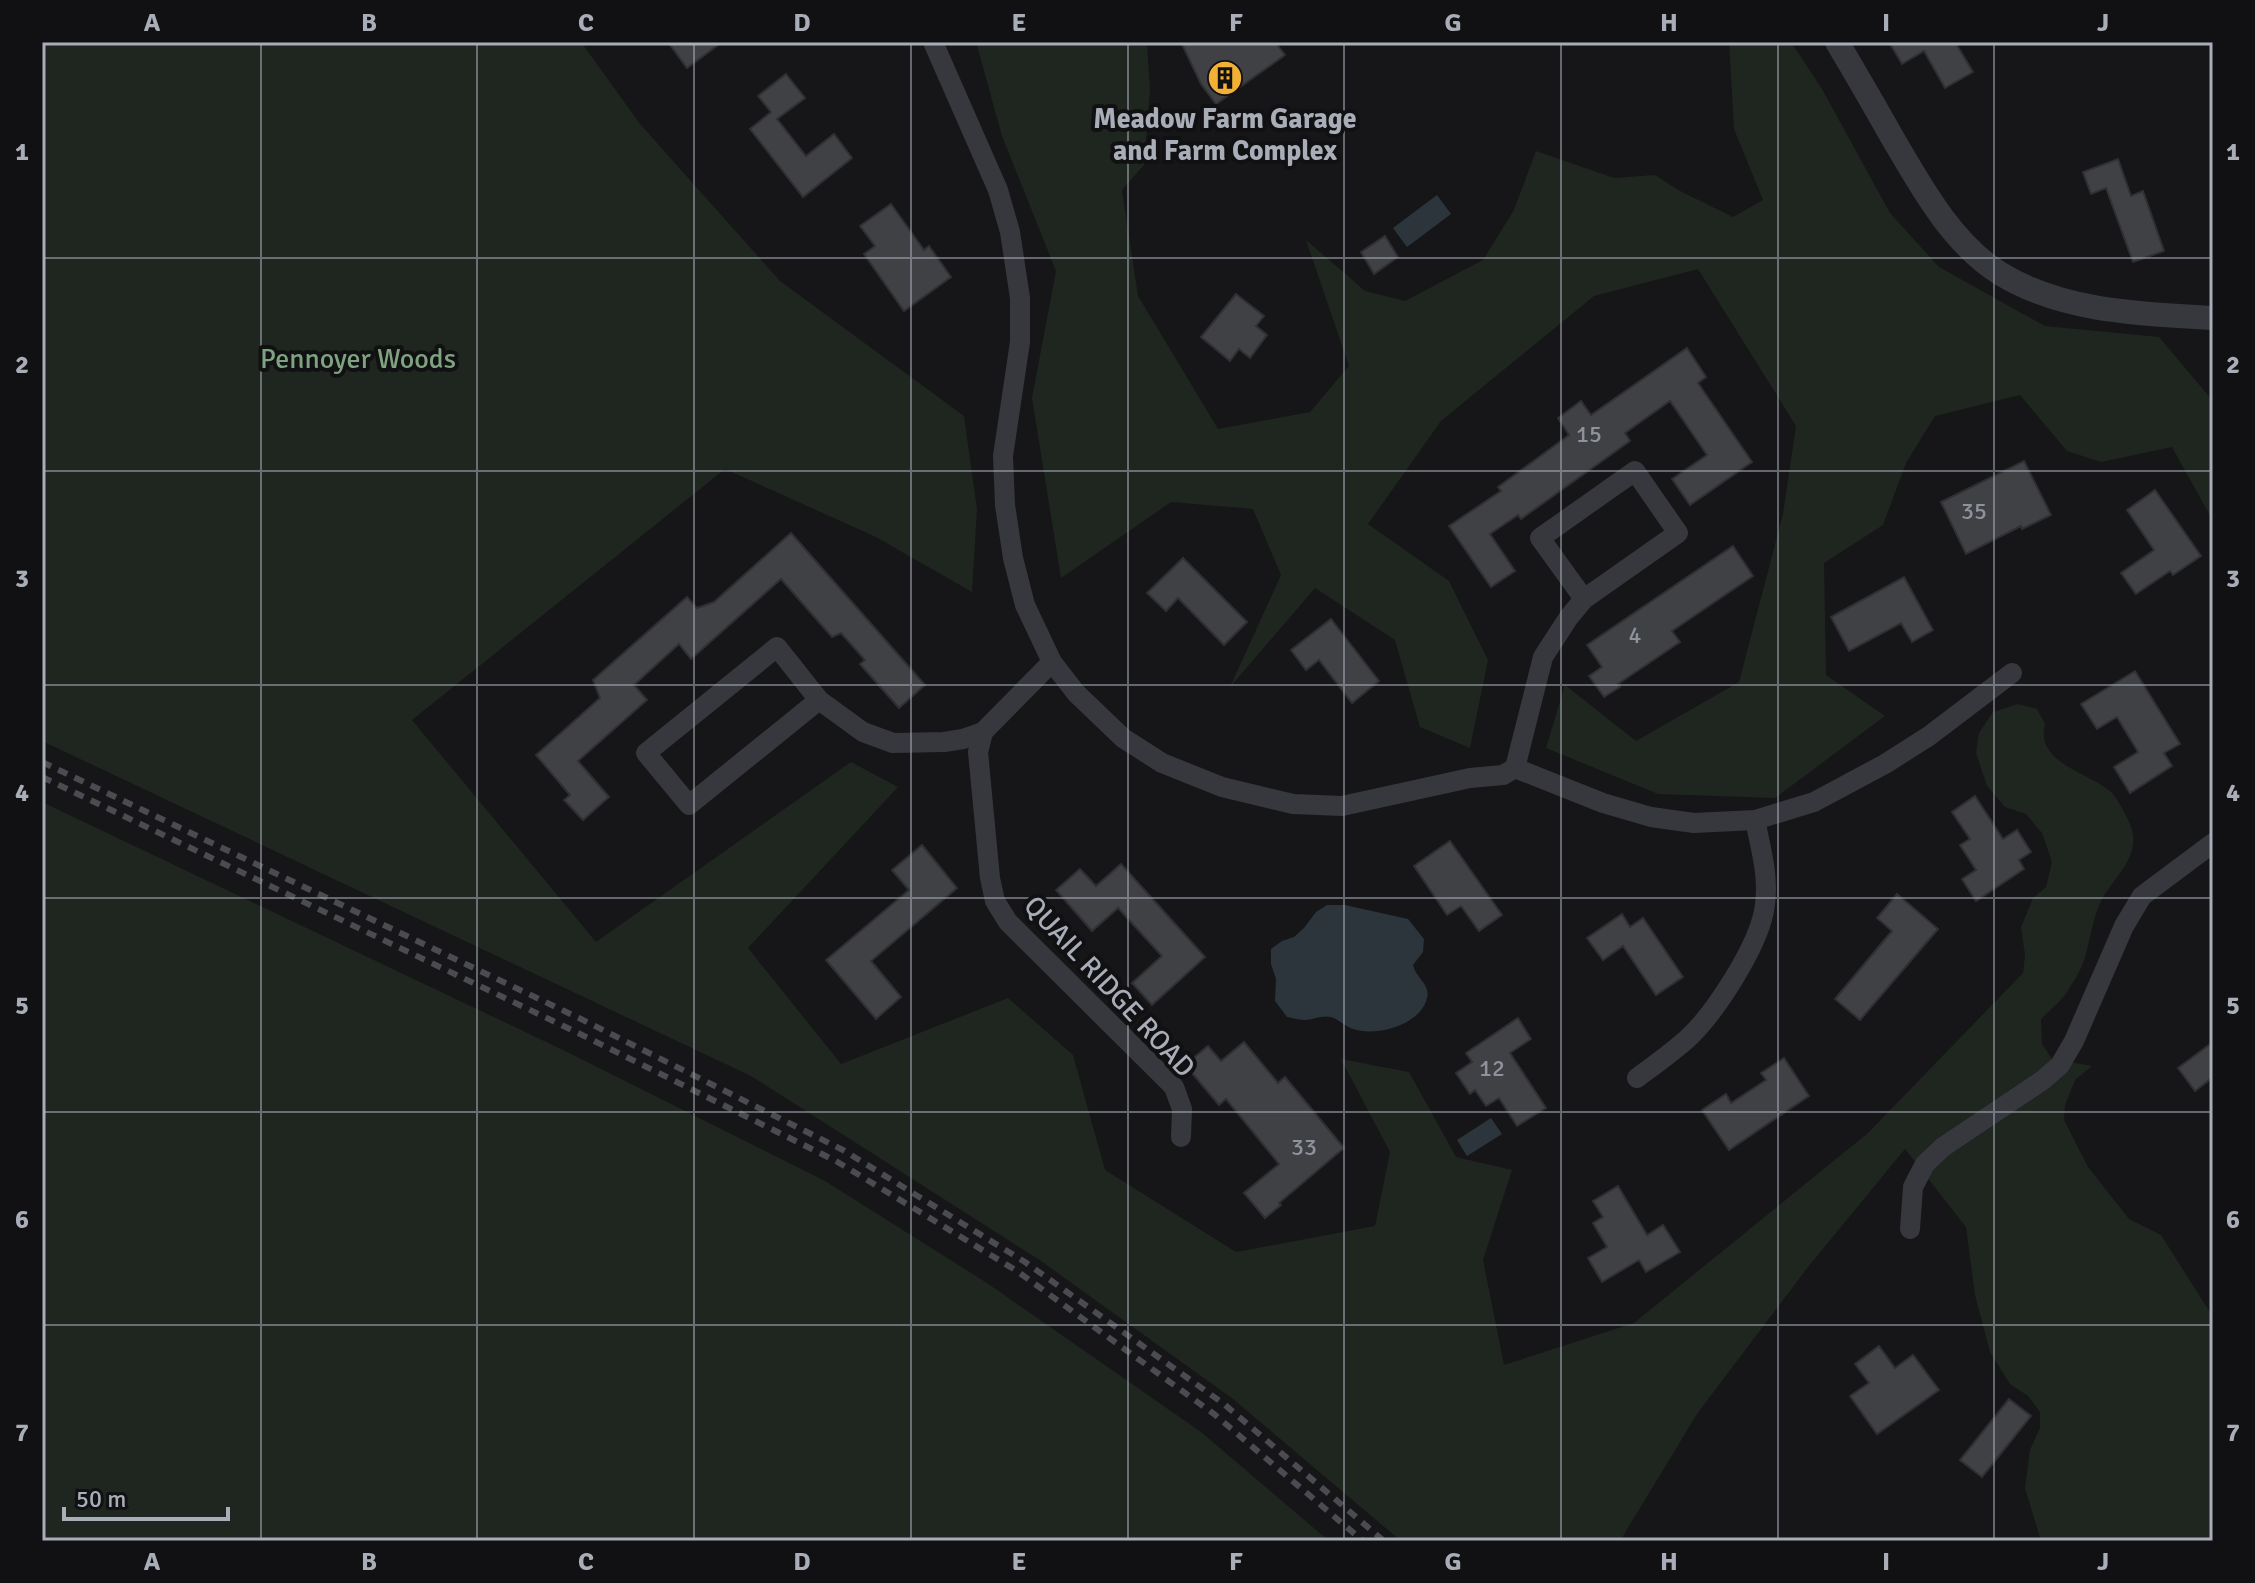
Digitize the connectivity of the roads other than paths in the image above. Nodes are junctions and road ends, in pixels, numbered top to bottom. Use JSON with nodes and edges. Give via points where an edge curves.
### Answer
{"nodes":[{"id":1,"x":933,"y":42,"type":"edge"},
{"id":2,"x":1837,"y":42,"type":"edge"},
{"id":3,"x":2213,"y":318,"type":"edge"},
{"id":4,"x":1584,"y":599,"type":"junction"},
{"id":5,"x":1052,"y":662,"type":"junction"},
{"id":6,"x":2012,"y":673,"type":"dead end"},
{"id":7,"x":819,"y":700,"type":"junction"},
{"id":8,"x":983,"y":732,"type":"junction"},
{"id":9,"x":1515,"y":768,"type":"junction"},
{"id":10,"x":1755,"y":820,"type":"junction"},
{"id":11,"x":2213,"y":843,"type":"edge"},
{"id":12,"x":1637,"y":1078,"type":"dead end"},
{"id":13,"x":1181,"y":1137,"type":"dead end"},
{"id":14,"x":1910,"y":1229,"type":"dead end"}],
"edges":[{"from":1,"to":5,"type":"street","via":[[998,190],[1010,232],[1020,342],[1003,456],[1005,505],[1025,605]]},
{"from":2,"to":3,"type":"street","via":[[1938,211],[1976,255],[2001,274],[2097,308]]},
{"from":4,"to":4,"type":"street","via":[[1678,533],[1635,471],[1540,538]]},
{"from":4,"to":9,"type":"street","via":[[1543,657]]},
{"from":5,"to":8,"type":"street"},
{"from":5,"to":9,"type":"street","via":[[1123,738],[1162,763],[1222,787],[1278,801],[1342,806],[1503,775]]},
{"from":6,"to":10,"type":"street","via":[[1885,764],[1814,802]]},
{"from":7,"to":7,"type":"street","via":[[689,805],[646,753],[777,647]]},
{"from":7,"to":8,"type":"street","via":[[863,732],[893,743],[944,742]]},
{"from":8,"to":13,"type":"street","name":"QUAIL RIDGE ROAD","via":[[978,752],[995,901],[1008,922],[1174,1087],[1182,1109]]},
{"from":9,"to":10,"type":"street","via":[[1651,817],[1694,823]]},
{"from":10,"to":12,"type":"street","via":[[1766,870],[1764,911],[1748,955],[1688,1039]]},
{"from":11,"to":14,"type":"street","via":[[2142,896],[2060,1065],[1925,1164],[1913,1187]]}]}
